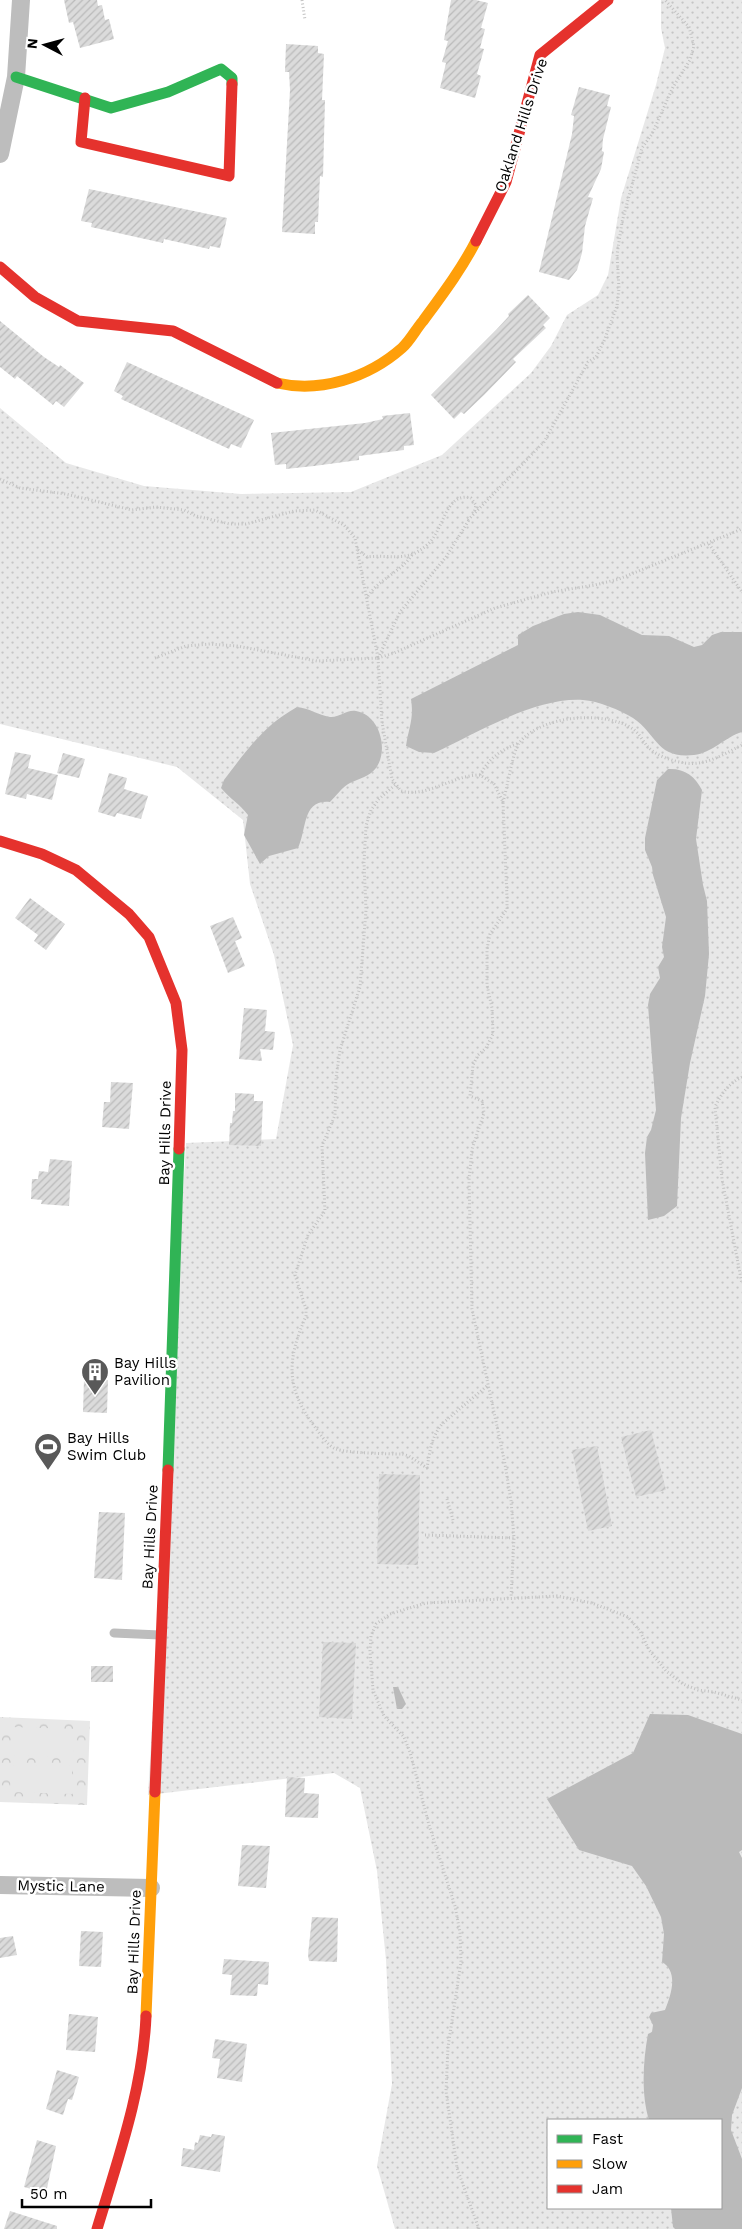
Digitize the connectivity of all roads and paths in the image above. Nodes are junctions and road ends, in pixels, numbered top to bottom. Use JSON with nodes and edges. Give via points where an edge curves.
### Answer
{"nodes":[{"id":1,"x":21,"y":0,"type":"edge"},
{"id":2,"x":302,"y":0,"type":"edge"},
{"id":3,"x":608,"y":0,"type":"edge"},
{"id":4,"x":665,"y":0,"type":"edge"},
{"id":5,"x":305,"y":20,"type":"dead end"},
{"id":6,"x":16,"y":77,"type":"junction"},
{"id":7,"x":85,"y":98,"type":"junction"},
{"id":8,"x":0,"y":154,"type":"edge"},
{"id":9,"x":0,"y":267,"type":"edge"},
{"id":10,"x":0,"y":479,"type":"edge"},
{"id":11,"x":468,"y":520,"type":"junction"},
{"id":12,"x":742,"y":529,"type":"edge"},
{"id":13,"x":709,"y":544,"type":"junction"},
{"id":14,"x":357,"y":549,"type":"junction"},
{"id":15,"x":413,"y":554,"type":"junction"},
{"id":16,"x":742,"y":592,"type":"edge"},
{"id":17,"x":368,"y":597,"type":"junction"},
{"id":18,"x":155,"y":658,"type":"dead end"},
{"id":19,"x":378,"y":658,"type":"junction"},
{"id":20,"x":519,"y":743,"type":"junction"},
{"id":21,"x":742,"y":745,"type":"edge"},
{"id":22,"x":480,"y":775,"type":"junction"},
{"id":23,"x":395,"y":784,"type":"junction"},
{"id":24,"x":503,"y":802,"type":"junction"},
{"id":25,"x":0,"y":841,"type":"edge"},
{"id":26,"x":742,"y":1077,"type":"edge"},
{"id":27,"x":742,"y":1284,"type":"edge"},
{"id":28,"x":488,"y":1385,"type":"junction"},
{"id":29,"x":448,"y":1499,"type":"dead end"},
{"id":30,"x":453,"y":1520,"type":"dead end"},
{"id":31,"x":425,"y":1535,"type":"dead end"},
{"id":32,"x":514,"y":1538,"type":"junction"},
{"id":33,"x":511,"y":1598,"type":"junction"},
{"id":34,"x":114,"y":1633,"type":"dead end"},
{"id":35,"x":160,"y":1635,"type":"junction"},
{"id":36,"x":742,"y":1700,"type":"edge"},
{"id":37,"x":0,"y":1885,"type":"edge"},
{"id":38,"x":151,"y":1888,"type":"junction"},
{"id":39,"x":98,"y":2229,"type":"edge"},
{"id":40,"x":478,"y":2229,"type":"edge"}],
"edges":[{"from":1,"to":6,"type":"street"},
{"from":2,"to":5,"type":"path"},
{"from":3,"to":9,"type":"street","name":"Oakland Hills Drive","via":[[540,55],[506,182],[463,267],[402,348],[366,372],[326,386],[298,388],[272,382],[174,331],[78,321],[36,297]]},
{"from":4,"to":11,"type":"path","via":[[689,27],[694,46],[690,60],[642,148],[622,222],[617,255],[618,297],[612,322],[596,357],[588,362],[544,442]]},
{"from":6,"to":7,"type":"street"},
{"from":6,"to":8,"type":"street"},
{"from":7,"to":7,"type":"street","via":[[111,108],[168,92],[221,69],[232,78],[229,176],[81,142]]},
{"from":10,"to":14,"type":"path","via":[[20,488],[66,494],[132,510],[156,507],[184,510],[230,524],[246,524],[300,510],[315,510],[351,531]]},
{"from":11,"to":15,"type":"path","via":[[476,505],[471,498],[461,496],[452,502],[443,524],[428,544]]},
{"from":11,"to":19,"type":"path","via":[[446,557],[400,612]]},
{"from":12,"to":13,"type":"path"},
{"from":13,"to":16,"type":"path"},
{"from":13,"to":19,"type":"path","via":[[619,578],[506,604]]},
{"from":14,"to":15,"type":"path","via":[[367,557],[402,558]]},
{"from":14,"to":17,"type":"path"},
{"from":15,"to":17,"type":"path","via":[[404,565],[381,581]]},
{"from":17,"to":19,"type":"path"},
{"from":18,"to":19,"type":"path","via":[[186,646],[210,644],[317,661]]},
{"from":19,"to":23,"type":"path","via":[[382,722]]},
{"from":20,"to":21,"type":"path","via":[[550,724],[573,717],[610,720],[632,728],[658,755],[685,763],[713,760]]},
{"from":20,"to":22,"type":"path","via":[[498,753]]},
{"from":20,"to":24,"type":"path"},
{"from":22,"to":23,"type":"path","via":[[463,777],[411,794],[401,791]]},
{"from":22,"to":24,"type":"path","via":[[494,784]]},
{"from":23,"to":28,"type":"path","via":[[371,810],[366,826],[366,910],[360,987],[340,1050],[335,1116],[322,1146],[325,1211],[308,1234],[295,1275],[306,1316],[293,1351],[292,1374],[302,1407],[322,1436],[336,1449],[402,1454],[427,1468],[436,1431]]},
{"from":24,"to":28,"type":"path","via":[[506,909],[490,934],[486,967],[494,1034],[473,1065],[470,1091],[470,1096],[484,1106],[470,1164],[470,1207],[472,1309]]},
{"from":25,"to":35,"type":"street","name":"Bay Hills Drive","via":[[42,854],[76,870],[129,914],[149,936],[176,1003],[182,1050],[181,1128]]},
{"from":26,"to":27,"type":"path","via":[[720,1096],[715,1107],[723,1188]]},
{"from":28,"to":32,"type":"path","via":[[505,1464]]},
{"from":29,"to":30,"type":"path"},
{"from":31,"to":32,"type":"path"},
{"from":32,"to":33,"type":"path"},
{"from":33,"to":36,"type":"path","via":[[558,1596],[592,1602],[628,1618],[640,1630],[649,1650],[666,1671],[683,1684]]},
{"from":33,"to":40,"type":"path","via":[[426,1603],[390,1614],[376,1624],[370,1651],[373,1690],[384,1716],[404,1738],[410,1752],[460,1933],[461,1962],[448,2047],[446,2091],[457,2168]]},
{"from":34,"to":35,"type":"lane"},
{"from":35,"to":38,"type":"street","name":"Bay Hills Drive"},
{"from":37,"to":38,"type":"street","name":"Mystic Lane"},
{"from":38,"to":39,"type":"street","name":"Bay Hills Drive","via":[[144,2049],[128,2125]]}]}
